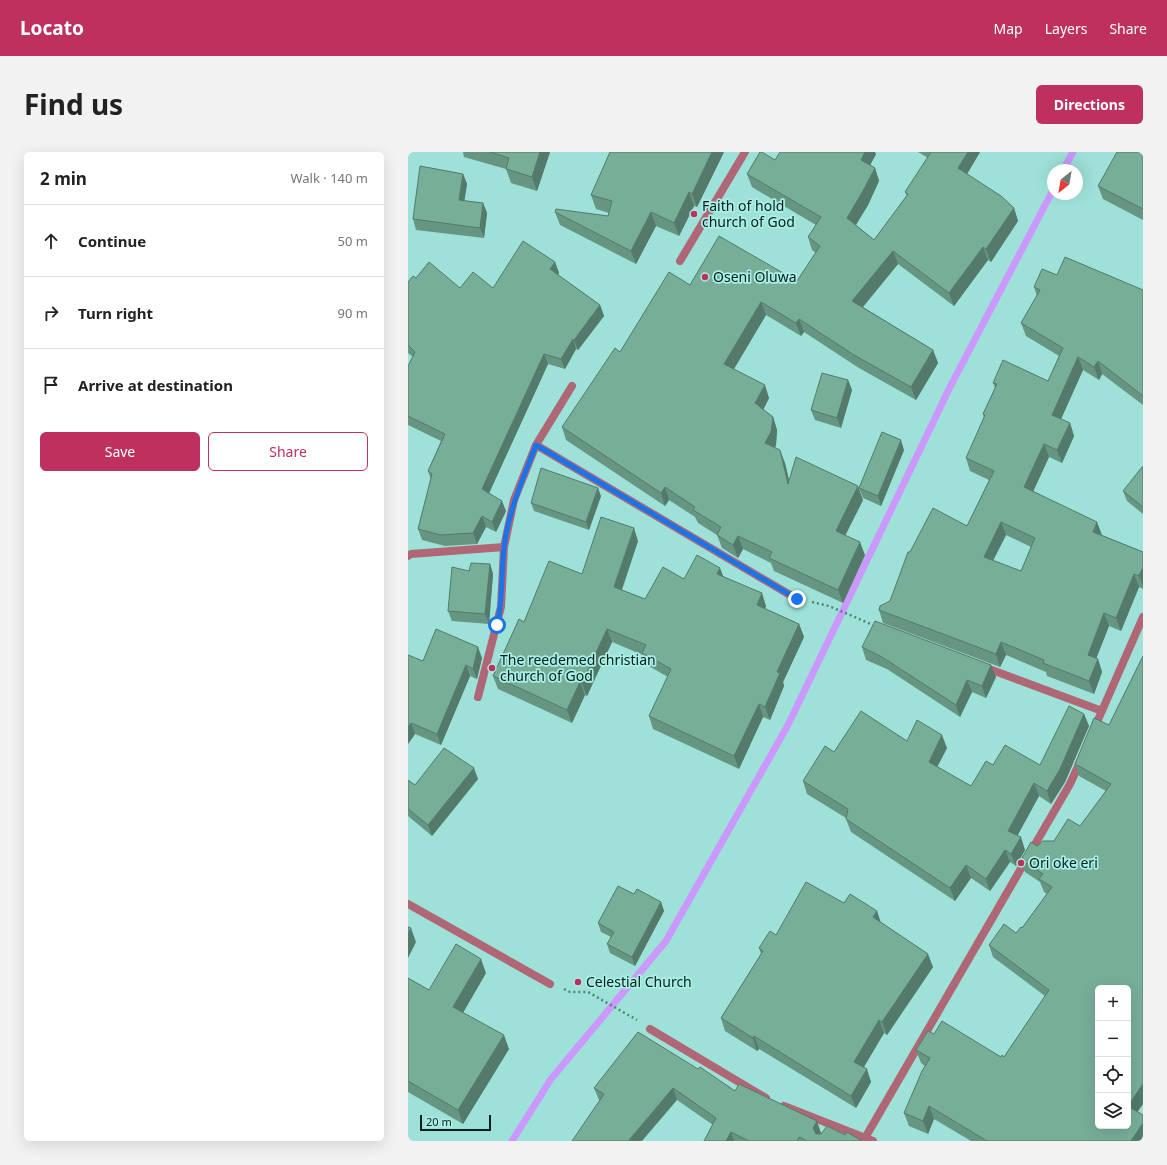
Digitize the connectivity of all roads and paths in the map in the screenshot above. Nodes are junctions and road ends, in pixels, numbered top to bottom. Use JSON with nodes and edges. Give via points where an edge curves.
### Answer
{"nodes":[{"id":1,"x":745,"y":152,"type":"edge"},
{"id":2,"x":680,"y":261,"type":"dead end"},
{"id":3,"x":572,"y":386,"type":"dead end"},
{"id":4,"x":536,"y":445,"type":"junction"},
{"id":5,"x":504,"y":547,"type":"junction"},
{"id":6,"x":408,"y":556,"type":"edge"},
{"id":7,"x":797,"y":599,"type":"dead end"},
{"id":8,"x":829,"y":606,"type":"dead end"},
{"id":9,"x":1143,"y":618,"type":"edge"},
{"id":10,"x":873,"y":625,"type":"edge"},
{"id":11,"x":976,"y":664,"type":"edge"},
{"id":12,"x":478,"y":697,"type":"dead end"},
{"id":13,"x":1102,"y":711,"type":"junction"},
{"id":14,"x":1089,"y":740,"type":"edge"},
{"id":15,"x":1083,"y":755,"type":"edge"},
{"id":16,"x":408,"y":904,"type":"edge"},
{"id":17,"x":550,"y":984,"type":"joint"},
{"id":18,"x":632,"y":1017,"type":"dead end"},
{"id":19,"x":650,"y":1029,"type":"dead end"},
{"id":20,"x":869,"y":1139,"type":"edge"}],
"edges":[{"from":1,"to":2,"type":"street"},
{"from":3,"to":4,"type":"street"},
{"from":4,"to":5,"type":"street","via":[[514,500]]},
{"from":4,"to":7,"type":"street"},
{"from":5,"to":6,"type":"street"},
{"from":5,"to":12,"type":"street","via":[[501,607]]},
{"from":8,"to":10,"type":"path"},
{"from":9,"to":13,"type":"street"},
{"from":11,"to":13,"type":"street"},
{"from":13,"to":14,"type":"street"},
{"from":15,"to":20,"type":"street","via":[[1070,784]]},
{"from":16,"to":17,"type":"street"},
{"from":17,"to":18,"type":"path","via":[[570,992],[588,992]]},
{"from":19,"to":20,"type":"street","via":[[774,1102],[831,1128]]}]}
